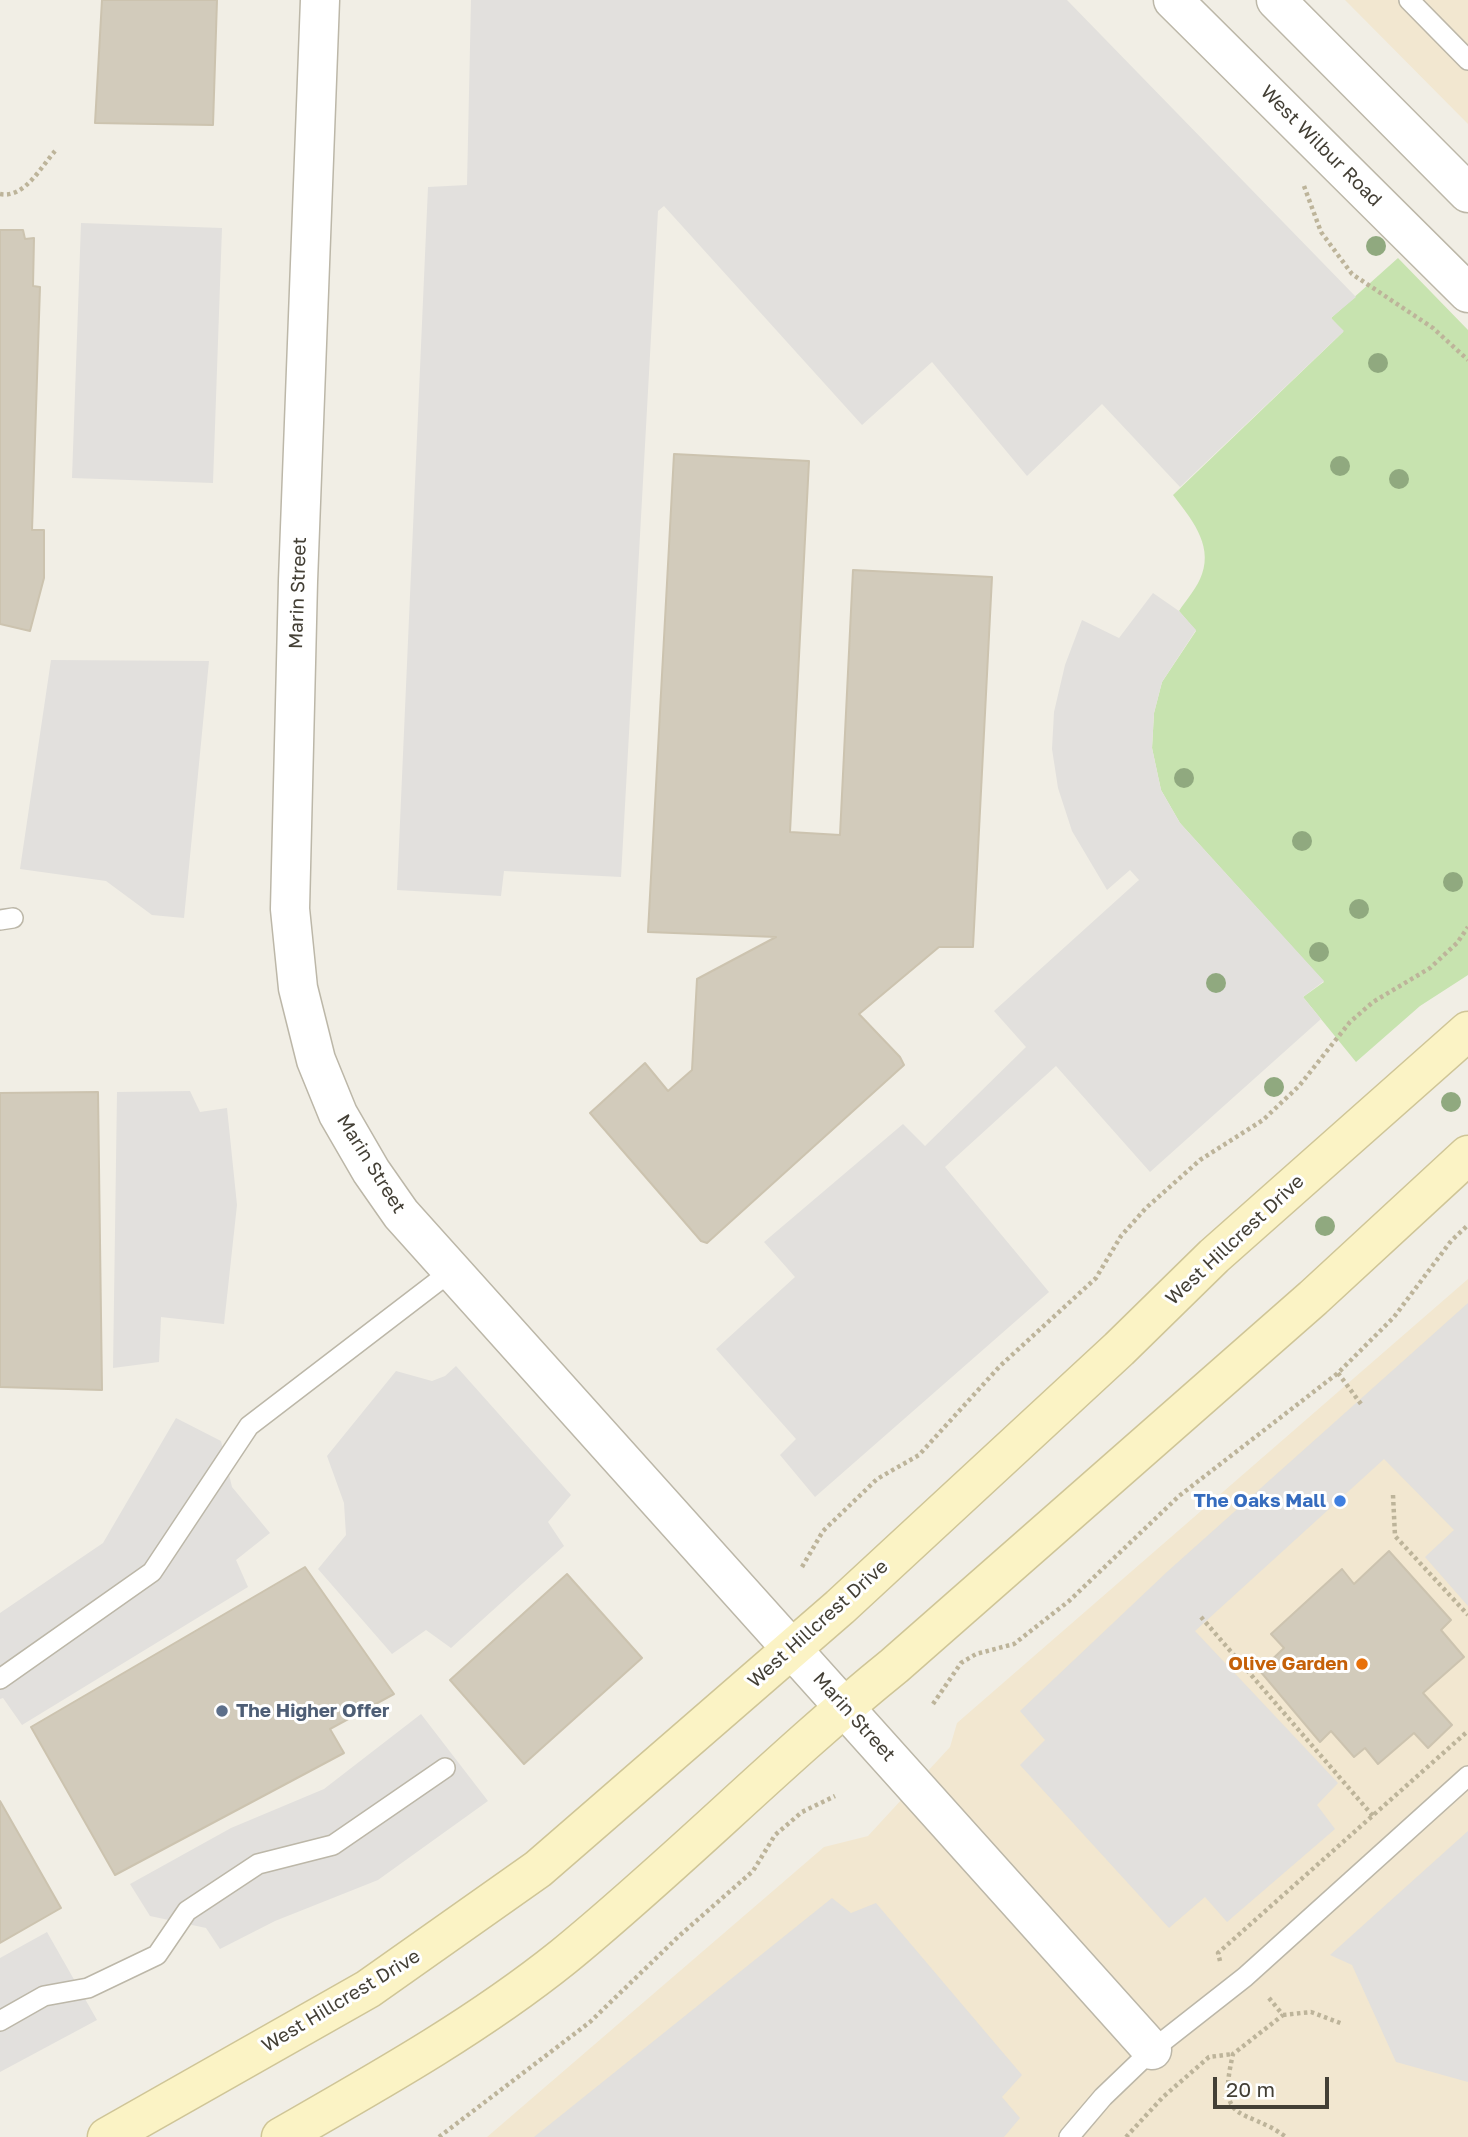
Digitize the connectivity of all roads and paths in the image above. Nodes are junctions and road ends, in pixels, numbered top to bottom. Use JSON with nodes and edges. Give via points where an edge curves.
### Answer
{"nodes":[{"id":1,"x":320,"y":0,"type":"edge"},
{"id":2,"x":1173,"y":0,"type":"edge"},
{"id":3,"x":1276,"y":0,"type":"edge"},
{"id":4,"x":1409,"y":0,"type":"edge"},
{"id":5,"x":1468,"y":60,"type":"edge"},
{"id":6,"x":55,"y":151,"type":"dead end"},
{"id":7,"x":1299,"y":174,"type":"dead end"},
{"id":8,"x":1468,"y":192,"type":"edge"},
{"id":9,"x":0,"y":194,"type":"edge"},
{"id":10,"x":1468,"y":293,"type":"edge"},
{"id":11,"x":1468,"y":360,"type":"edge"},
{"id":12,"x":1468,"y":927,"type":"edge"},
{"id":13,"x":1468,"y":1031,"type":"edge"},
{"id":14,"x":1468,"y":1155,"type":"edge"},
{"id":15,"x":1468,"y":1225,"type":"edge"},
{"id":16,"x":450,"y":1272,"type":"junction"},
{"id":17,"x":1338,"y":1373,"type":"junction"},
{"id":18,"x":1361,"y":1404,"type":"dead end"},
{"id":19,"x":1392,"y":1495,"type":"dead end"},
{"id":20,"x":802,"y":1567,"type":"dead end"},
{"id":21,"x":1468,"y":1615,"type":"edge"},
{"id":22,"x":1201,"y":1617,"type":"dead end"},
{"id":23,"x":792,"y":1648,"type":"junction"},
{"id":24,"x":0,"y":1679,"type":"edge"},
{"id":25,"x":933,"y":1704,"type":"dead end"},
{"id":26,"x":844,"y":1707,"type":"junction"},
{"id":27,"x":1468,"y":1731,"type":"edge"},
{"id":28,"x":445,"y":1768,"type":"dead end"},
{"id":29,"x":1468,"y":1776,"type":"edge"},
{"id":30,"x":835,"y":1796,"type":"dead end"},
{"id":31,"x":1373,"y":1816,"type":"junction"},
{"id":32,"x":1220,"y":1962,"type":"dead end"},
{"id":33,"x":1269,"y":1998,"type":"dead end"},
{"id":34,"x":1283,"y":2015,"type":"junction"},
{"id":35,"x":0,"y":2021,"type":"edge"},
{"id":36,"x":1343,"y":2024,"type":"dead end"},
{"id":37,"x":1152,"y":2050,"type":"junction"},
{"id":38,"x":1233,"y":2054,"type":"junction"},
{"id":39,"x":107,"y":2137,"type":"edge"},
{"id":40,"x":281,"y":2137,"type":"edge"},
{"id":41,"x":439,"y":2137,"type":"edge"},
{"id":42,"x":1069,"y":2137,"type":"edge"},
{"id":43,"x":1126,"y":2137,"type":"edge"},
{"id":44,"x":1286,"y":2137,"type":"edge"}],
"edges":[{"from":1,"to":16,"type":"street","name":"Marin Street","via":[[298,581],[290,909],[296,974],[316,1060],[338,1114],[401,1214]]},
{"from":2,"to":10,"type":"street","name":"West Wilbur Road"},
{"from":3,"to":8,"type":"street"},
{"from":4,"to":5,"type":"lane"},
{"from":6,"to":9,"type":"path","via":[[19,192]]},
{"from":7,"to":11,"type":"path","via":[[1321,232],[1352,274],[1433,328]]},
{"from":12,"to":20,"type":"path","via":[[1430,968],[1373,1002],[1350,1022],[1299,1086],[1263,1120],[1200,1160],[1146,1208],[1121,1236],[1096,1278],[1000,1366],[919,1455],[877,1479],[823,1531]]},
{"from":13,"to":23,"type":"main road","name":"West Hillcrest Drive","via":[[1214,1256]]},
{"from":14,"to":26,"type":"main road","via":[[1313,1298]]},
{"from":15,"to":17,"type":"path","via":[[1394,1317]]},
{"from":16,"to":23,"type":"street","name":"Marin Street"},
{"from":16,"to":24,"type":"lane","via":[[249,1426],[152,1572]]},
{"from":17,"to":18,"type":"path"},
{"from":17,"to":25,"type":"path","via":[[1179,1496],[1069,1601],[1014,1644],[976,1654],[961,1664]]},
{"from":19,"to":21,"type":"path","via":[[1395,1536]]},
{"from":22,"to":31,"type":"path"},
{"from":23,"to":26,"type":"street","name":"Marin Street"},
{"from":23,"to":39,"type":"main road","name":"West Hillcrest Drive","via":[[538,1869],[426,1950],[368,1989]]},
{"from":26,"to":37,"type":"street","name":"Marin Street"},
{"from":26,"to":40,"type":"main road","via":[[560,1959],[436,2044]]},
{"from":27,"to":31,"type":"path"},
{"from":28,"to":35,"type":"lane","via":[[333,1845],[258,1864],[187,1911],[158,1955],[88,1988],[44,1996]]},
{"from":29,"to":37,"type":"lane","via":[[1245,1977]]},
{"from":30,"to":41,"type":"path","via":[[802,1812],[775,1835],[753,1871],[590,2022]]},
{"from":31,"to":32,"type":"path","via":[[1218,1954]]},
{"from":33,"to":34,"type":"path"},
{"from":34,"to":36,"type":"path","via":[[1311,2012]]},
{"from":34,"to":38,"type":"path"},
{"from":37,"to":42,"type":"lane","via":[[1103,2096]]},
{"from":38,"to":43,"type":"path","via":[[1209,2057]]},
{"from":38,"to":44,"type":"path","via":[[1228,2094],[1234,2108],[1246,2119]]}]}
